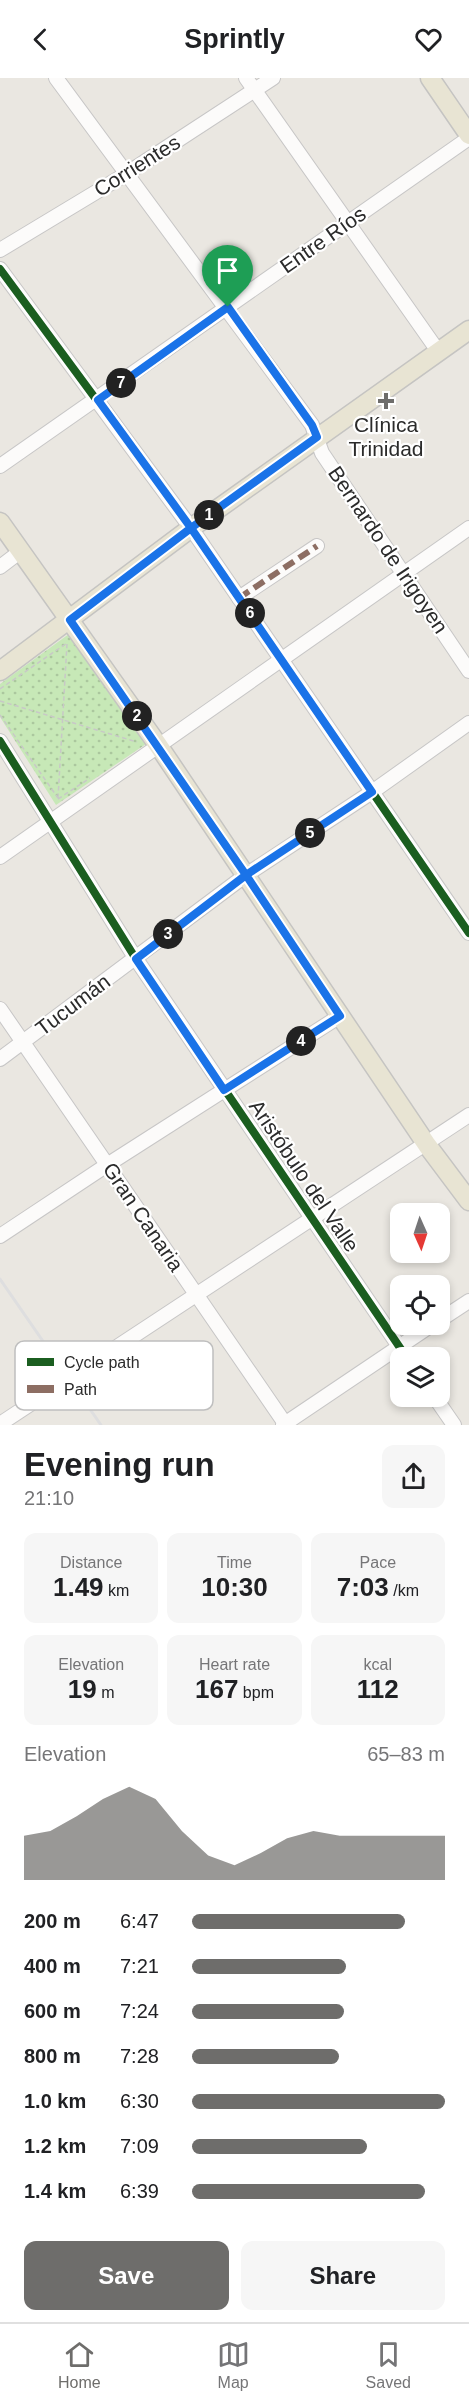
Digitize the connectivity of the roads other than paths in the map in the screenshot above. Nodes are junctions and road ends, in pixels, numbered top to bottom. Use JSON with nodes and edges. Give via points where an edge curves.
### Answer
{"nodes":[{"id":1,"x":56,"y":78,"type":"edge"},
{"id":2,"x":246,"y":78,"type":"edge"},
{"id":3,"x":273,"y":78,"type":"edge"},
{"id":4,"x":430,"y":78,"type":"edge"},
{"id":5,"x":443,"y":78,"type":"edge"},
{"id":6,"x":255,"y":90,"type":"junction"},
{"id":7,"x":469,"y":116,"type":"edge"},
{"id":8,"x":469,"y":136,"type":"edge"},
{"id":9,"x":126,"y":174,"type":"junction"},
{"id":10,"x":348,"y":223,"type":"junction"},
{"id":11,"x":0,"y":250,"type":"edge"},
{"id":12,"x":0,"y":269,"type":"edge"},
{"id":13,"x":228,"y":307,"type":"junction"},
{"id":14,"x":469,"y":330,"type":"edge"},
{"id":15,"x":438,"y":351,"type":"junction"},
{"id":16,"x":98,"y":400,"type":"junction"},
{"id":17,"x":317,"y":437,"type":"junction"},
{"id":18,"x":0,"y":466,"type":"edge"},
{"id":19,"x":0,"y":522,"type":"edge"},
{"id":20,"x":191,"y":528,"type":"junction"},
{"id":21,"x":469,"y":528,"type":"edge"},
{"id":22,"x":317,"y":546,"type":"dead end"},
{"id":23,"x":21,"y":551,"type":"junction"},
{"id":24,"x":0,"y":567,"type":"edge"},
{"id":25,"x":404,"y":573,"type":"junction"},
{"id":26,"x":239,"y":598,"type":"junction"},
{"id":27,"x":70,"y":620,"type":"junction"},
{"id":28,"x":281,"y":659,"type":"junction"},
{"id":29,"x":0,"y":671,"type":"edge"},
{"id":30,"x":469,"y":671,"type":"edge"},
{"id":31,"x":469,"y":723,"type":"edge"},
{"id":32,"x":0,"y":741,"type":"edge"},
{"id":33,"x":158,"y":745,"type":"junction"},
{"id":34,"x":372,"y":792,"type":"junction"},
{"id":35,"x":51,"y":822,"type":"junction"},
{"id":36,"x":0,"y":857,"type":"edge"},
{"id":37,"x":246,"y":875,"type":"junction"},
{"id":38,"x":468,"y":931,"type":"edge"},
{"id":39,"x":136,"y":959,"type":"junction"},
{"id":40,"x":0,"y":1009,"type":"edge"},
{"id":41,"x":340,"y":1016,"type":"junction"},
{"id":42,"x":23,"y":1042,"type":"junction"},
{"id":43,"x":0,"y":1059,"type":"edge"},
{"id":44,"x":224,"y":1090,"type":"junction"},
{"id":45,"x":469,"y":1116,"type":"edge"},
{"id":46,"x":427,"y":1145,"type":"junction"},
{"id":47,"x":107,"y":1165,"type":"junction"},
{"id":48,"x":469,"y":1202,"type":"edge"},
{"id":49,"x":312,"y":1220,"type":"junction"},
{"id":50,"x":0,"y":1236,"type":"edge"},
{"id":51,"x":196,"y":1296,"type":"junction"},
{"id":52,"x":469,"y":1301,"type":"edge"},
{"id":53,"x":450,"y":1313,"type":"edge"},
{"id":54,"x":421,"y":1335,"type":"edge"},
{"id":55,"x":128,"y":1341,"type":"edge"},
{"id":56,"x":400,"y":1347,"type":"edge"},
{"id":57,"x":408,"y":1347,"type":"edge"},
{"id":58,"x":390,"y":1360,"type":"edge"},
{"id":59,"x":441,"y":1407,"type":"edge"},
{"id":60,"x":22,"y":1410,"type":"edge"},
{"id":61,"x":0,"y":1424,"type":"edge"},
{"id":62,"x":284,"y":1425,"type":"edge"},
{"id":63,"x":453,"y":1425,"type":"edge"}],
"edges":[{"from":1,"to":9,"type":"street","name":"Bernardo de Irigoyen"},
{"from":2,"to":6,"type":"street"},
{"from":3,"to":6,"type":"street","name":"Corrientes"},
{"from":4,"to":8,"type":"main road"},
{"from":5,"to":7,"type":"main road"},
{"from":6,"to":9,"type":"street","name":"Corrientes"},
{"from":6,"to":10,"type":"street"},
{"from":8,"to":10,"type":"street","name":"Entre Ríos"},
{"from":9,"to":11,"type":"street","name":"Corrientes"},
{"from":9,"to":13,"type":"street","name":"Bernardo de Irigoyen"},
{"from":10,"to":13,"type":"street","name":"Entre Ríos"},
{"from":10,"to":15,"type":"street"},
{"from":12,"to":16,"type":"street"},
{"from":13,"to":16,"type":"street","name":"Entre Ríos"},
{"from":13,"to":17,"type":"street","name":"Bernardo de Irigoyen"},
{"from":14,"to":15,"type":"main road"},
{"from":15,"to":17,"type":"main road"},
{"from":16,"to":18,"type":"street","name":"Entre Ríos"},
{"from":16,"to":20,"type":"street"},
{"from":17,"to":20,"type":"main road"},
{"from":17,"to":25,"type":"street","name":"Bernardo de Irigoyen","via":[[322,453]]},
{"from":19,"to":23,"type":"main road"},
{"from":20,"to":26,"type":"street"},
{"from":20,"to":27,"type":"main road"},
{"from":21,"to":25,"type":"street"},
{"from":22,"to":26,"type":"street"},
{"from":23,"to":24,"type":"street"},
{"from":23,"to":27,"type":"main road"},
{"from":25,"to":28,"type":"street"},
{"from":25,"to":30,"type":"street","name":"Bernardo de Irigoyen"},
{"from":26,"to":28,"type":"street"},
{"from":27,"to":29,"type":"main road"},
{"from":27,"to":33,"type":"main road"},
{"from":28,"to":33,"type":"street"},
{"from":28,"to":34,"type":"street"},
{"from":31,"to":34,"type":"street","name":"Tucumán"},
{"from":32,"to":35,"type":"street","name":"Aristóbulo del Valle"},
{"from":33,"to":35,"type":"street"},
{"from":33,"to":37,"type":"main road"},
{"from":34,"to":37,"type":"street","name":"Tucumán"},
{"from":34,"to":38,"type":"street"},
{"from":35,"to":36,"type":"street"},
{"from":35,"to":39,"type":"street","name":"Aristóbulo del Valle"},
{"from":37,"to":39,"type":"street","name":"Tucumán"},
{"from":37,"to":41,"type":"main road"},
{"from":39,"to":42,"type":"street","name":"Tucumán"},
{"from":39,"to":44,"type":"street","name":"Aristóbulo del Valle"},
{"from":40,"to":42,"type":"street","name":"Gran Canaria"},
{"from":41,"to":44,"type":"street"},
{"from":41,"to":46,"type":"main road"},
{"from":42,"to":43,"type":"street","name":"Tucumán"},
{"from":42,"to":47,"type":"street","name":"Gran Canaria"},
{"from":44,"to":47,"type":"street"},
{"from":44,"to":49,"type":"street","name":"Aristóbulo del Valle"},
{"from":45,"to":46,"type":"street"},
{"from":46,"to":48,"type":"main road"},
{"from":46,"to":49,"type":"street"},
{"from":47,"to":50,"type":"street"},
{"from":47,"to":51,"type":"street","name":"Gran Canaria"},
{"from":49,"to":51,"type":"street"},
{"from":49,"to":56,"type":"street","name":"Aristóbulo del Valle"},
{"from":51,"to":55,"type":"street"},
{"from":51,"to":62,"type":"street","name":"Gran Canaria"},
{"from":52,"to":53,"type":"street"},
{"from":54,"to":57,"type":"street"},
{"from":58,"to":62,"type":"street"},
{"from":59,"to":63,"type":"street"},
{"from":60,"to":61,"type":"street"}]}
